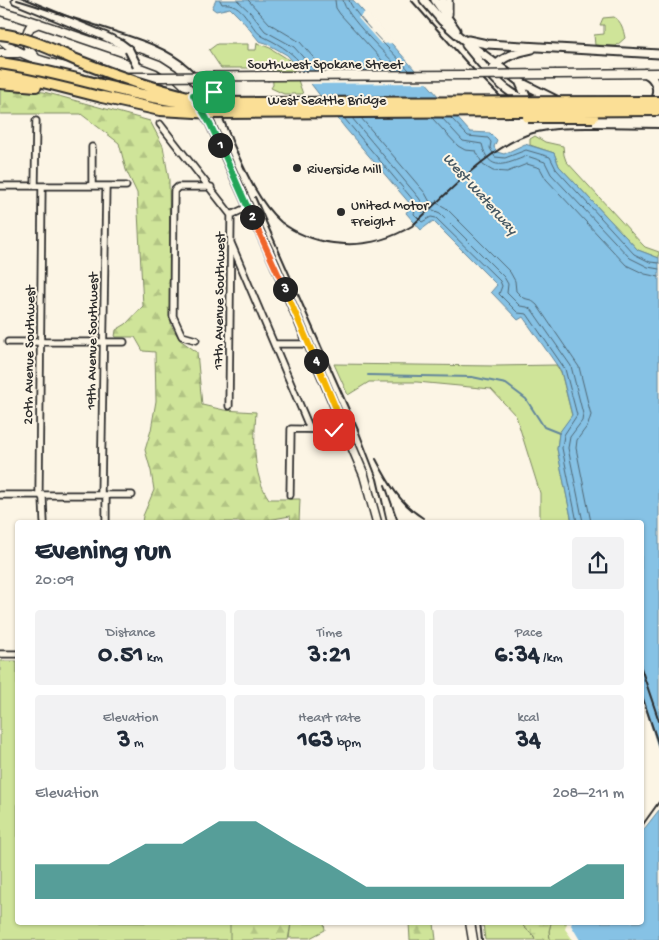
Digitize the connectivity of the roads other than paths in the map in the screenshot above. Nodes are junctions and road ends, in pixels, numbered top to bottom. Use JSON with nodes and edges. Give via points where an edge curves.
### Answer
{"nodes":[{"id":1,"x":16,"y":0,"type":"edge"},
{"id":2,"x":424,"y":0,"type":"edge"},
{"id":3,"x":435,"y":0,"type":"edge"},
{"id":4,"x":443,"y":0,"type":"edge"},
{"id":5,"x":449,"y":0,"type":"edge"},
{"id":6,"x":0,"y":12,"type":"edge"},
{"id":7,"x":449,"y":19,"type":"junction"},
{"id":8,"x":39,"y":23,"type":"junction"},
{"id":9,"x":0,"y":34,"type":"edge"},
{"id":10,"x":460,"y":37,"type":"junction"},
{"id":11,"x":0,"y":38,"type":"edge"},
{"id":12,"x":542,"y":48,"type":"junction"},
{"id":13,"x":0,"y":54,"type":"edge"},
{"id":14,"x":22,"y":54,"type":"junction"},
{"id":15,"x":659,"y":54,"type":"edge"},
{"id":16,"x":36,"y":58,"type":"junction"},
{"id":17,"x":0,"y":63,"type":"edge"},
{"id":18,"x":496,"y":63,"type":"junction"},
{"id":19,"x":0,"y":73,"type":"edge"},
{"id":20,"x":645,"y":73,"type":"junction"},
{"id":21,"x":659,"y":73,"type":"edge"},
{"id":22,"x":491,"y":76,"type":"junction"},
{"id":23,"x":139,"y":78,"type":"junction"},
{"id":24,"x":520,"y":82,"type":"junction"},
{"id":25,"x":0,"y":83,"type":"edge"},
{"id":26,"x":227,"y":90,"type":"dead end"},
{"id":27,"x":193,"y":95,"type":"junction"},
{"id":28,"x":544,"y":95,"type":"junction"},
{"id":29,"x":102,"y":97,"type":"junction"},
{"id":30,"x":528,"y":101,"type":"junction"},
{"id":31,"x":659,"y":102,"type":"edge"},
{"id":32,"x":216,"y":103,"type":"junction"},
{"id":33,"x":646,"y":109,"type":"junction"},
{"id":34,"x":659,"y":110,"type":"edge"},
{"id":35,"x":422,"y":113,"type":"junction"},
{"id":36,"x":659,"y":117,"type":"edge"},
{"id":37,"x":36,"y":122,"type":"dead end"},
{"id":38,"x":160,"y":124,"type":"dead end"},
{"id":39,"x":92,"y":147,"type":"dead end"},
{"id":40,"x":0,"y":186,"type":"edge"},
{"id":41,"x":35,"y":186,"type":"junction"},
{"id":42,"x":42,"y":186,"type":"junction"},
{"id":43,"x":92,"y":186,"type":"junction"},
{"id":44,"x":106,"y":186,"type":"junction"},
{"id":45,"x":126,"y":186,"type":"dead end"},
{"id":46,"x":211,"y":186,"type":"junction"},
{"id":47,"x":248,"y":208,"type":"junction"},
{"id":48,"x":231,"y":215,"type":"junction"},
{"id":49,"x":231,"y":243,"type":"junction"},
{"id":50,"x":196,"y":340,"type":"dead end"},
{"id":51,"x":8,"y":342,"type":"dead end"},
{"id":52,"x":41,"y":342,"type":"junction"},
{"id":53,"x":104,"y":342,"type":"junction"},
{"id":54,"x":124,"y":342,"type":"dead end"},
{"id":55,"x":274,"y":344,"type":"junction"},
{"id":56,"x":309,"y":344,"type":"junction"},
{"id":57,"x":229,"y":406,"type":"dead end"},
{"id":58,"x":310,"y":429,"type":"junction"},
{"id":59,"x":345,"y":430,"type":"junction"},
{"id":60,"x":0,"y":495,"type":"edge"},
{"id":61,"x":104,"y":495,"type":"junction"},
{"id":62,"x":290,"y":495,"type":"dead end"},
{"id":63,"x":41,"y":496,"type":"junction"},
{"id":64,"x":132,"y":496,"type":"dead end"},
{"id":65,"x":44,"y":520,"type":"edge"},
{"id":66,"x":106,"y":520,"type":"edge"},
{"id":67,"x":376,"y":520,"type":"edge"},
{"id":68,"x":0,"y":654,"type":"edge"},
{"id":69,"x":15,"y":654,"type":"edge"},
{"id":70,"x":470,"y":925,"type":"edge"},
{"id":71,"x":473,"y":940,"type":"edge"}],
"edges":[{"from":1,"to":23,"type":"street","bridge":true,"via":[[110,38],[129,50]]},
{"from":2,"to":10,"type":"street"},
{"from":3,"to":7,"type":"street"},
{"from":4,"to":7,"type":"street"},
{"from":5,"to":7,"type":"street"},
{"from":6,"to":8,"type":"main road"},
{"from":7,"to":10,"type":"street"},
{"from":8,"to":16,"type":"main road","via":[[30,27],[26,40],[26,46]]},
{"from":8,"to":27,"type":"main road","via":[[159,65],[173,74]]},
{"from":9,"to":32,"type":"highway","bridge":true,"via":[[29,41],[128,80]]},
{"from":10,"to":12,"type":"street","via":[[475,42]]},
{"from":10,"to":18,"type":"street"},
{"from":10,"to":22,"type":"street"},
{"from":11,"to":14,"type":"main road","name":"Southwest Spokane Street"},
{"from":12,"to":15,"type":"street"},
{"from":12,"to":18,"type":"street","via":[[526,50]]},
{"from":13,"to":14,"type":"main road"},
{"from":14,"to":16,"type":"main road","name":"Southwest Spokane Street"},
{"from":16,"to":23,"type":"main road","name":"Southwest Spokane Street","via":[[77,69]]},
{"from":17,"to":32,"type":"highway","name":"West Seattle Bridge","bridge":true,"via":[[153,98]]},
{"from":18,"to":22,"type":"street"},
{"from":18,"to":24,"type":"street"},
{"from":19,"to":29,"type":"highway","name":"West Seattle Bridge"},
{"from":20,"to":21,"type":"main road","name":"Southwest Spokane Street"},
{"from":20,"to":23,"type":"main road","name":"Southwest Spokane Street","bridge":true},
{"from":20,"to":33,"type":"street","via":[[652,77],[658,89],[654,104]]},
{"from":22,"to":30,"type":"street","via":[[512,94]]},
{"from":24,"to":28,"type":"street"},
{"from":24,"to":30,"type":"street"},
{"from":25,"to":29,"type":"highway"},
{"from":26,"to":27,"type":"street"},
{"from":27,"to":47,"type":"main road","via":[[210,124]]},
{"from":28,"to":30,"type":"street"},
{"from":28,"to":33,"type":"street","via":[[577,105]]},
{"from":29,"to":35,"type":"highway","name":"West Seattle Bridge","bridge":true,"via":[[188,113]]},
{"from":30,"to":33,"type":"street","via":[[556,108]]},
{"from":31,"to":32,"type":"highway","name":"West Seattle Bridge","bridge":true},
{"from":33,"to":34,"type":"street"},
{"from":34,"to":35,"type":"highway","name":"West Seattle Bridge","bridge":true},
{"from":35,"to":36,"type":"highway","bridge":true,"via":[[451,117]]},
{"from":37,"to":41,"type":"street"},
{"from":38,"to":46,"type":"street"},
{"from":39,"to":43,"type":"street"},
{"from":40,"to":41,"type":"street"},
{"from":41,"to":42,"type":"street"},
{"from":42,"to":43,"type":"street"},
{"from":42,"to":52,"type":"street","name":"20th Avenue Southwest"},
{"from":43,"to":44,"type":"street"},
{"from":44,"to":45,"type":"street"},
{"from":44,"to":53,"type":"street","name":"19th Avenue Southwest"},
{"from":46,"to":48,"type":"street"},
{"from":46,"to":50,"type":"street","via":[[176,188],[174,191],[173,316],[182,336]]},
{"from":47,"to":48,"type":"street","name":"17th Avenue Southwest"},
{"from":47,"to":56,"type":"main road"},
{"from":48,"to":49,"type":"street","name":"17th Avenue Southwest"},
{"from":49,"to":55,"type":"street"},
{"from":49,"to":57,"type":"street","name":"17th Avenue Southwest"},
{"from":51,"to":52,"type":"street"},
{"from":52,"to":53,"type":"street"},
{"from":52,"to":63,"type":"street","name":"20th Avenue Southwest"},
{"from":53,"to":54,"type":"street"},
{"from":53,"to":61,"type":"street","name":"19th Avenue Southwest"},
{"from":55,"to":56,"type":"street"},
{"from":55,"to":58,"type":"street"},
{"from":56,"to":59,"type":"main road"},
{"from":58,"to":59,"type":"street"},
{"from":58,"to":62,"type":"street","via":[[291,429]]},
{"from":59,"to":67,"type":"main road","via":[[364,475]]},
{"from":60,"to":63,"type":"street"},
{"from":61,"to":63,"type":"street"},
{"from":61,"to":64,"type":"street"},
{"from":61,"to":66,"type":"street","name":"19th Avenue Southwest"},
{"from":63,"to":65,"type":"street","name":"20th Avenue Southwest"},
{"from":68,"to":69,"type":"street"},
{"from":70,"to":71,"type":"main road"}]}
